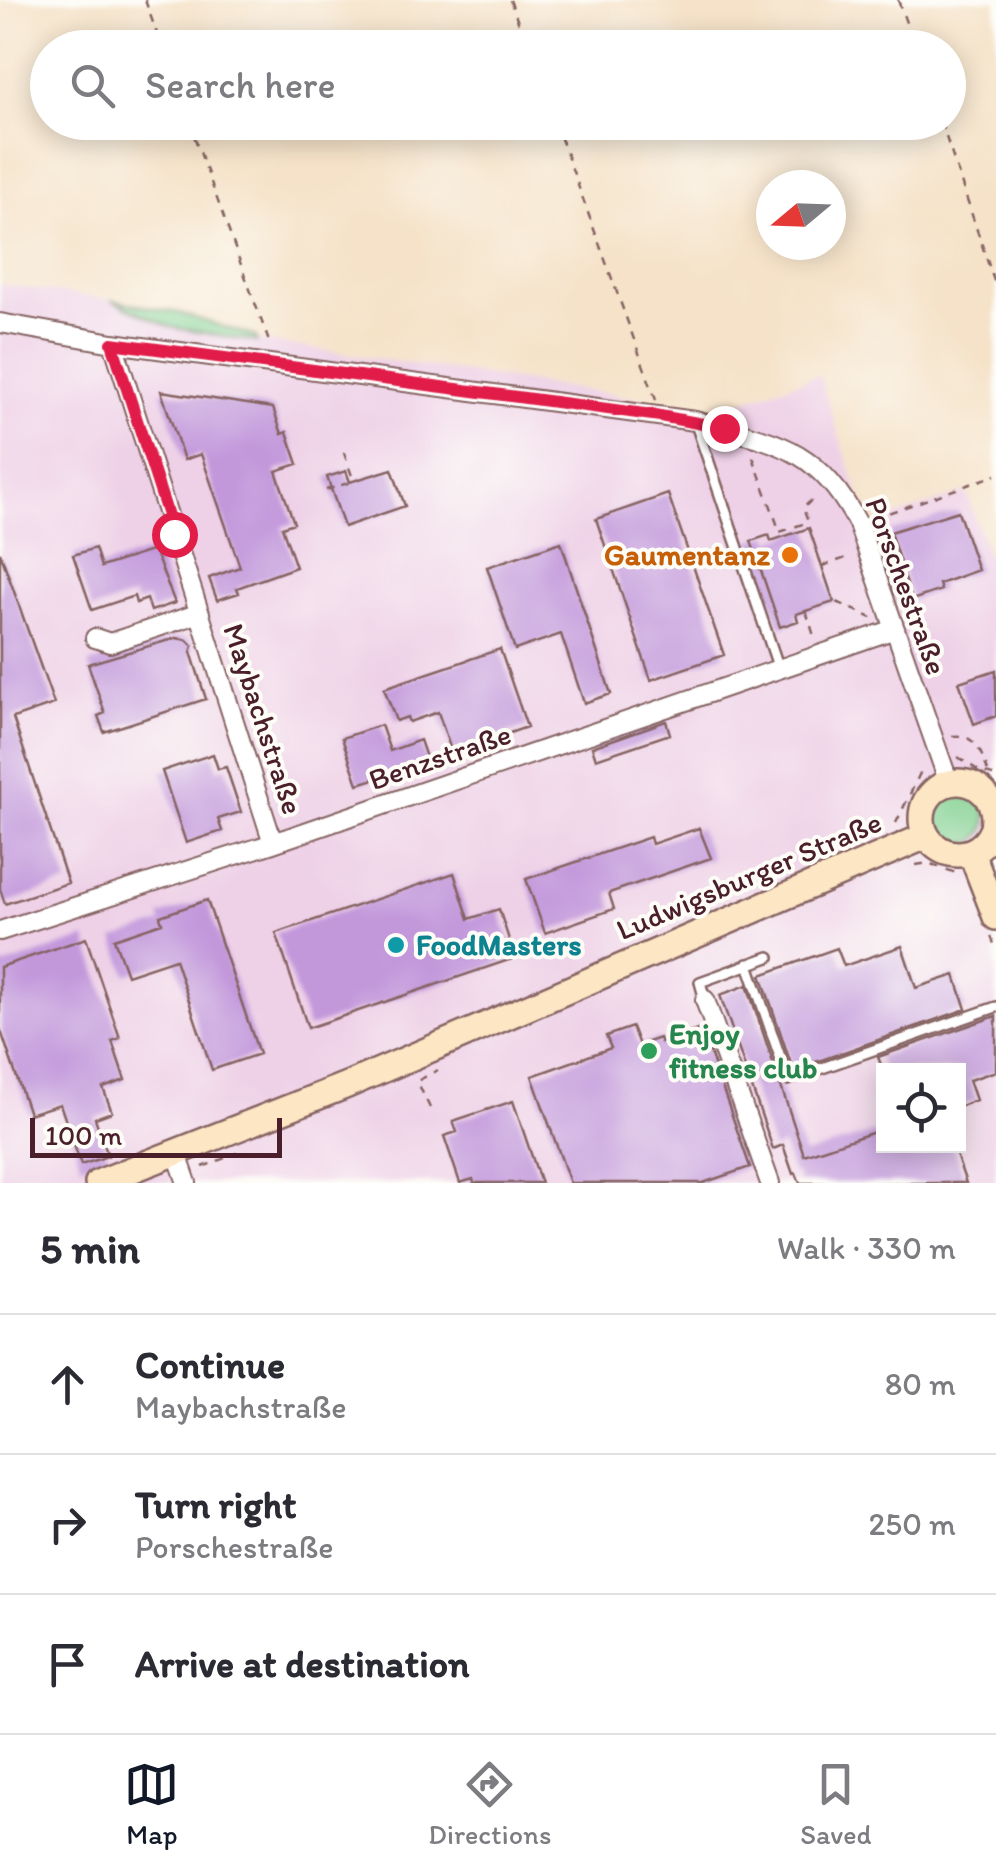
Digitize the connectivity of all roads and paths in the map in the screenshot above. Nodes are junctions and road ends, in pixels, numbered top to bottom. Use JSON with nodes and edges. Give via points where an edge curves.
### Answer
{"nodes":[{"id":1,"x":145,"y":0,"type":"edge"},
{"id":2,"x":510,"y":0,"type":"edge"},
{"id":3,"x":898,"y":0,"type":"edge"},
{"id":4,"x":156,"y":30,"type":"edge"},
{"id":5,"x":521,"y":30,"type":"edge"},
{"id":6,"x":909,"y":30,"type":"edge"},
{"id":7,"x":197,"y":140,"type":"edge"},
{"id":8,"x":560,"y":140,"type":"edge"},
{"id":9,"x":948,"y":140,"type":"edge"},
{"id":10,"x":996,"y":286,"type":"edge"},
{"id":11,"x":0,"y":323,"type":"edge"},
{"id":12,"x":112,"y":343,"type":"junction"},
{"id":13,"x":278,"y":365,"type":"junction"},
{"id":14,"x":660,"y":416,"type":"junction"},
{"id":15,"x":695,"y":421,"type":"junction"},
{"id":16,"x":745,"y":433,"type":"junction"},
{"id":17,"x":343,"y":450,"type":"dead end"},
{"id":18,"x":996,"y":475,"type":"edge"},
{"id":19,"x":832,"y":481,"type":"junction"},
{"id":20,"x":326,"y":490,"type":"dead end"},
{"id":21,"x":858,"y":524,"type":"junction"},
{"id":22,"x":868,"y":550,"type":"junction"},
{"id":23,"x":822,"y":566,"type":"dead end"},
{"id":24,"x":837,"y":602,"type":"dead end"},
{"id":25,"x":806,"y":611,"type":"dead end"},
{"id":26,"x":200,"y":612,"type":"junction"},
{"id":27,"x":895,"y":629,"type":"junction"},
{"id":28,"x":95,"y":638,"type":"dead end"},
{"id":29,"x":821,"y":655,"type":"junction"},
{"id":30,"x":779,"y":669,"type":"junction"},
{"id":31,"x":933,"y":741,"type":"junction"},
{"id":32,"x":945,"y":772,"type":"junction"},
{"id":33,"x":988,"y":772,"type":"junction"},
{"id":34,"x":996,"y":776,"type":"edge"},
{"id":35,"x":995,"y":810,"type":"edge"},
{"id":36,"x":274,"y":843,"type":"junction"},
{"id":37,"x":915,"y":849,"type":"junction"},
{"id":38,"x":971,"y":852,"type":"junction"},
{"id":39,"x":961,"y":878,"type":"dead end"},
{"id":40,"x":996,"y":917,"type":"edge"},
{"id":41,"x":0,"y":931,"type":"edge"},
{"id":42,"x":769,"y":957,"type":"dead end"},
{"id":43,"x":748,"y":964,"type":"junction"},
{"id":44,"x":703,"y":991,"type":"joint"},
{"id":45,"x":996,"y":1008,"type":"edge"},
{"id":46,"x":437,"y":1065,"type":"dead end"},
{"id":47,"x":430,"y":1108,"type":"dead end"},
{"id":48,"x":177,"y":1154,"type":"junction"},
{"id":49,"x":98,"y":1183,"type":"edge"},
{"id":50,"x":187,"y":1183,"type":"edge"},
{"id":51,"x":770,"y":1183,"type":"edge"}],
"edges":[{"from":1,"to":4,"type":"path"},
{"from":2,"to":5,"type":"path"},
{"from":3,"to":6,"type":"path"},
{"from":7,"to":13,"type":"path"},
{"from":8,"to":14,"type":"path"},
{"from":9,"to":10,"type":"path"},
{"from":11,"to":12,"type":"street","name":"Porschestraße"},
{"from":12,"to":13,"type":"street","name":"Porschestraße"},
{"from":12,"to":26,"type":"street","name":"Maybachstraße"},
{"from":13,"to":14,"type":"street","name":"Porschestraße"},
{"from":14,"to":15,"type":"street","name":"Porschestraße"},
{"from":15,"to":16,"type":"street","name":"Porschestraße"},
{"from":15,"to":30,"type":"lane"},
{"from":16,"to":19,"type":"street","name":"Porschestraße","via":[[800,455]]},
{"from":16,"to":19,"type":"path","via":[[780,532],[808,522],[803,508]]},
{"from":17,"to":20,"type":"path","via":[[352,476]]},
{"from":18,"to":21,"type":"path"},
{"from":19,"to":21,"type":"street","name":"Porschestraße"},
{"from":21,"to":22,"type":"street","name":"Porschestraße"},
{"from":22,"to":23,"type":"path"},
{"from":22,"to":27,"type":"street","name":"Porschestraße"},
{"from":24,"to":27,"type":"path"},
{"from":25,"to":29,"type":"path"},
{"from":26,"to":28,"type":"street","name":"Maybachstraße","via":[[110,643]]},
{"from":26,"to":36,"type":"street","name":"Maybachstraße"},
{"from":27,"to":29,"type":"street","name":"Benzstraße"},
{"from":27,"to":31,"type":"street","name":"Porschestraße"},
{"from":29,"to":30,"type":"street","name":"Benzstraße"},
{"from":30,"to":36,"type":"street","name":"Benzstraße"},
{"from":31,"to":32,"type":"street","name":"Porschestraße"},
{"from":31,"to":33,"type":"path","via":[[970,738]]},
{"from":32,"to":33,"type":"path","via":[[957,756]]},
{"from":32,"to":35,"type":"main road","via":[[976,786]]},
{"from":32,"to":37,"type":"main road","via":[[925,802]]},
{"from":32,"to":37,"type":"path","via":[[922,768],[895,826]]},
{"from":33,"to":34,"type":"path"},
{"from":35,"to":38,"type":"main road","via":[[992,832]]},
{"from":36,"to":41,"type":"street","name":"Benzstraße"},
{"from":37,"to":38,"type":"main road"},
{"from":37,"to":39,"type":"path"},
{"from":37,"to":48,"type":"main road","name":"Ludwigsburger Straße"},
{"from":38,"to":40,"type":"main road"},
{"from":42,"to":43,"type":"lane"},
{"from":43,"to":44,"type":"lane"},
{"from":43,"to":45,"type":"lane","via":[[788,1080]]},
{"from":44,"to":51,"type":"street"},
{"from":46,"to":47,"type":"path","via":[[439,1070],[417,1081]]},
{"from":48,"to":49,"type":"main road","name":"Ludwigsburger Straße"},
{"from":48,"to":50,"type":"street"}]}
